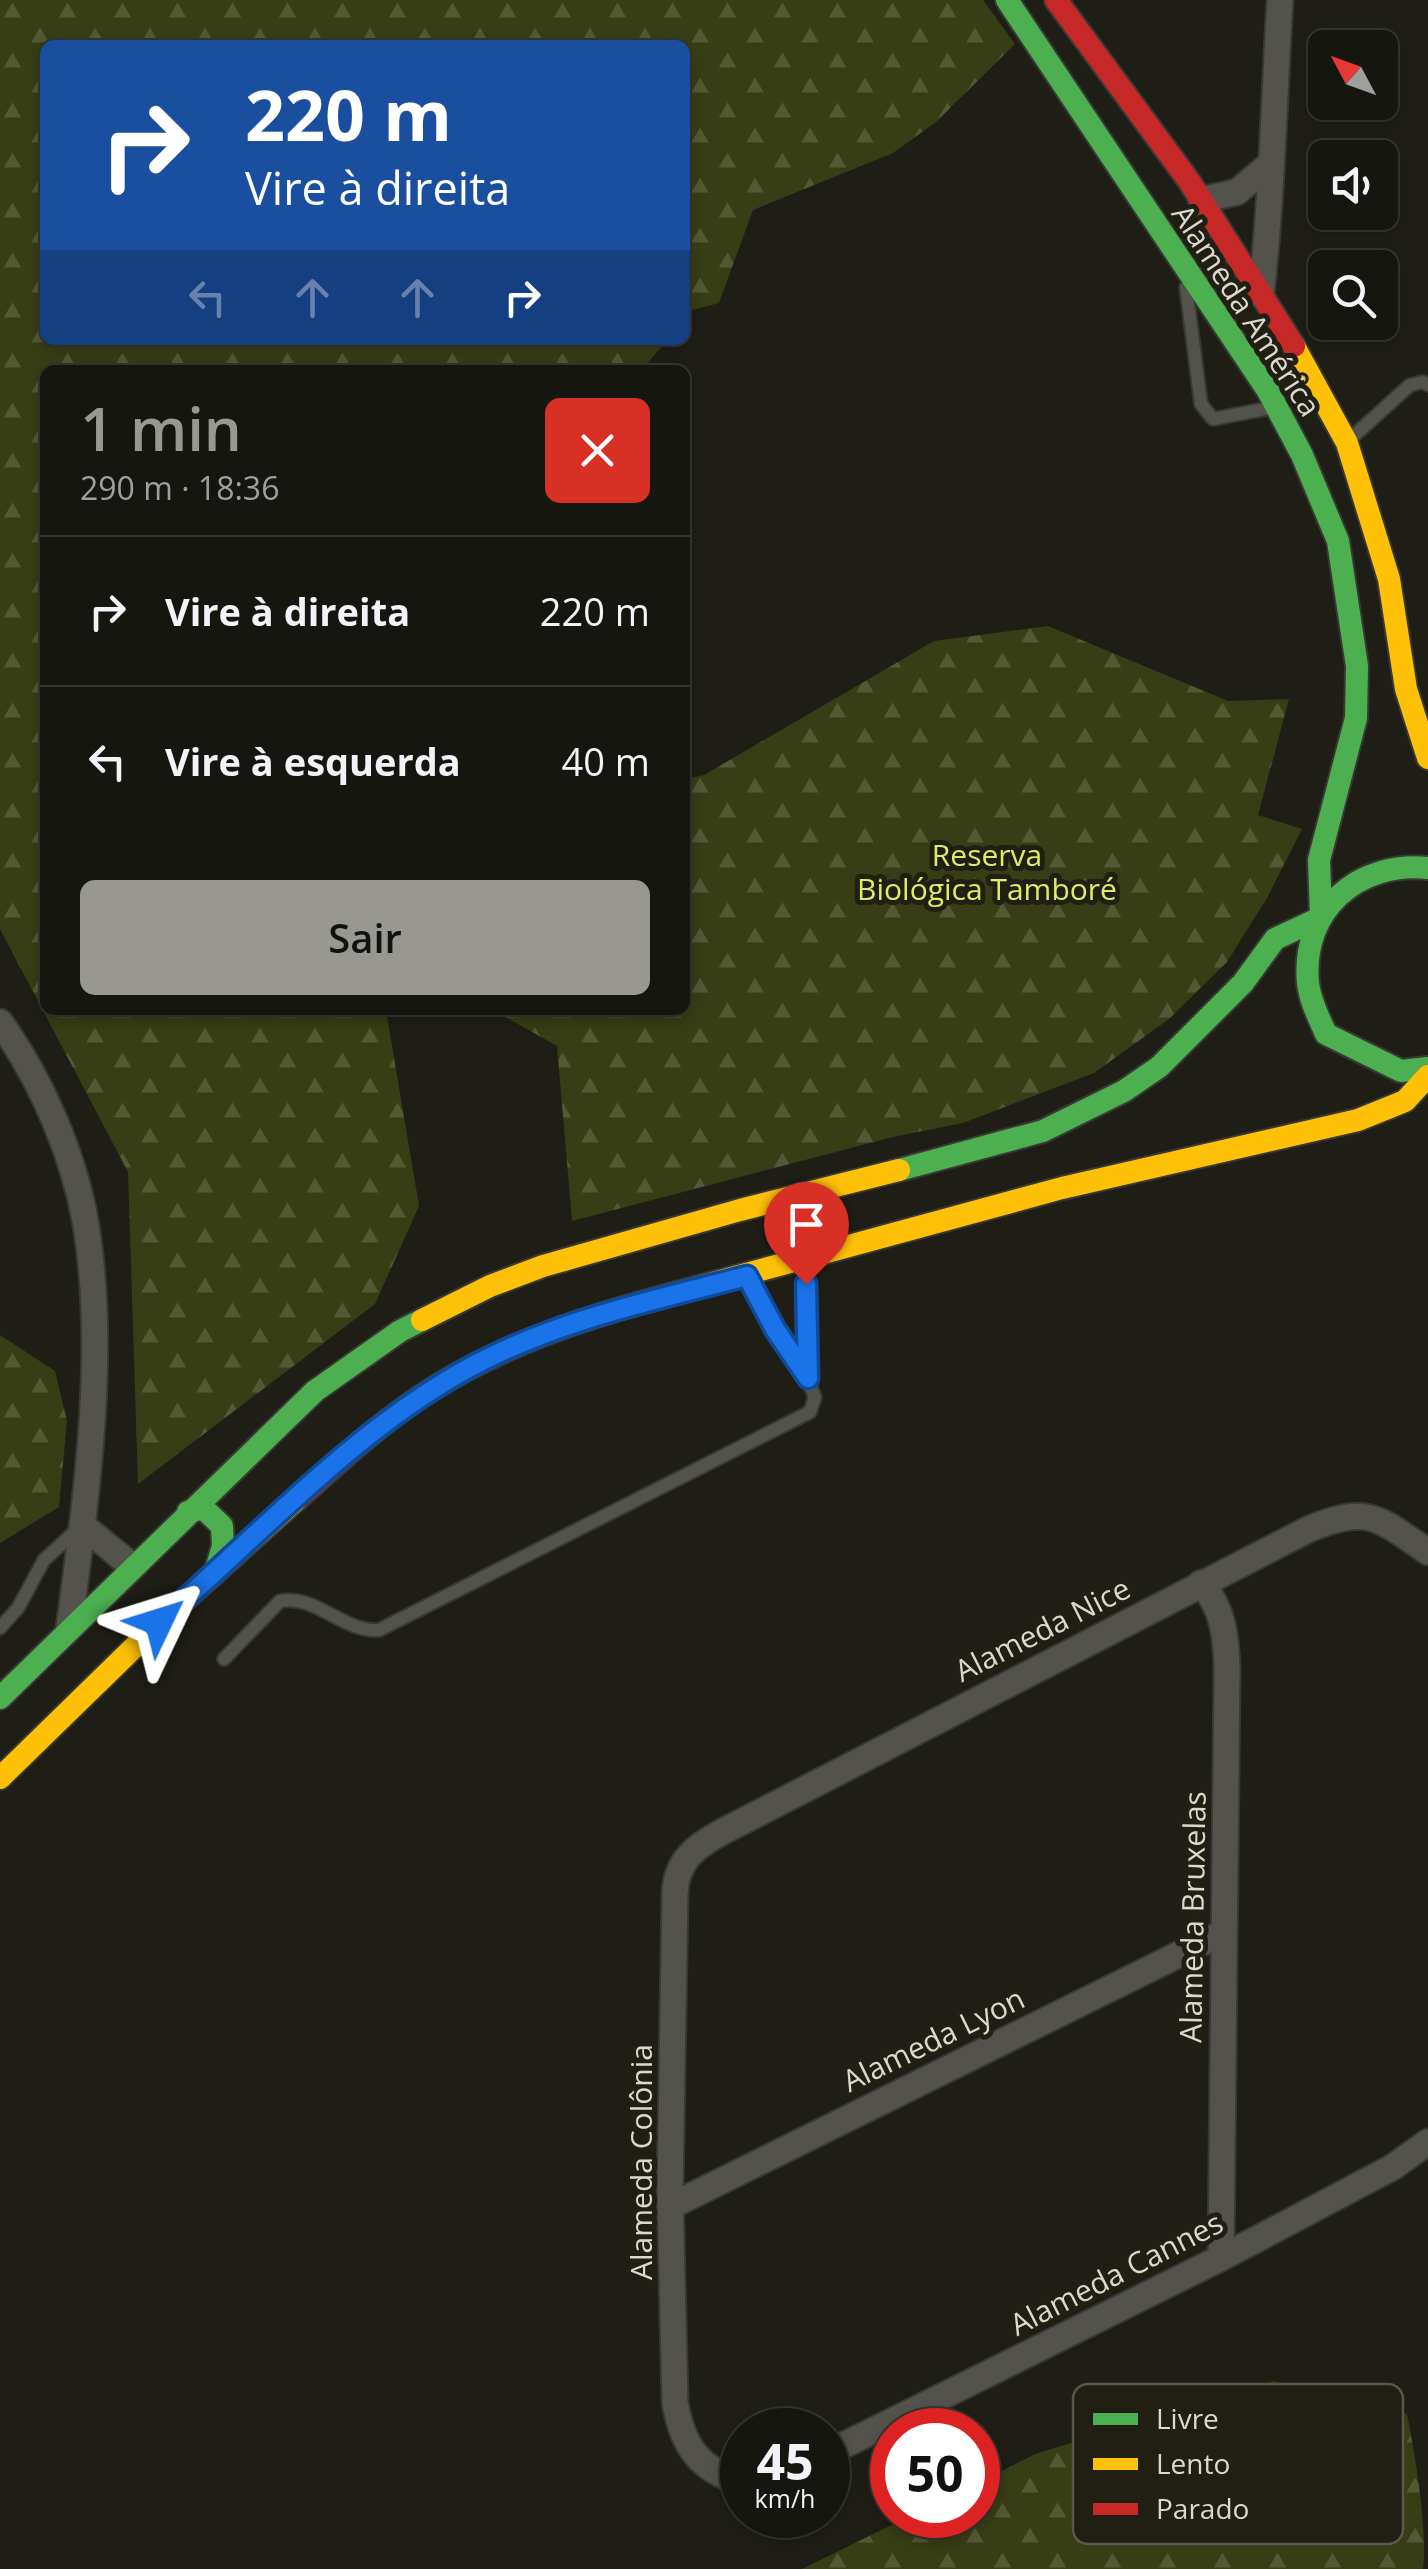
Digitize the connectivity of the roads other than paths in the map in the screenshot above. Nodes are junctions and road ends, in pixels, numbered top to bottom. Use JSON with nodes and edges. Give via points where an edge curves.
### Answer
{"nodes":[{"id":1,"x":1007,"y":0,"type":"edge"},
{"id":2,"x":1056,"y":0,"type":"edge"},
{"id":3,"x":1280,"y":0,"type":"edge"},
{"id":4,"x":1075,"y":24,"type":"junction"},
{"id":5,"x":1040,"y":49,"type":"junction"},
{"id":6,"x":1152,"y":134,"type":"junction"},
{"id":7,"x":1113,"y":157,"type":"junction"},
{"id":8,"x":1270,"y":164,"type":"junction"},
{"id":9,"x":1201,"y":200,"type":"junction"},
{"id":10,"x":1183,"y":265,"type":"junction"},
{"id":11,"x":1261,"y":295,"type":"junction"},
{"id":12,"x":1428,"y":385,"type":"edge"},
{"id":13,"x":1277,"y":406,"type":"junction"},
{"id":14,"x":1347,"y":443,"type":"junction"},
{"id":15,"x":1428,"y":758,"type":"edge"},
{"id":16,"x":1319,"y":860,"type":"junction"},
{"id":17,"x":1428,"y":868,"type":"edge"},
{"id":18,"x":1321,"y":917,"type":"junction"},
{"id":19,"x":1275,"y":939,"type":"junction"},
{"id":20,"x":0,"y":1022,"type":"edge"},
{"id":21,"x":1428,"y":1072,"type":"edge"},
{"id":22,"x":1428,"y":1094,"type":"edge"},
{"id":23,"x":1404,"y":1101,"type":"junction"},
{"id":24,"x":804,"y":1260,"type":"junction"},
{"id":25,"x":747,"y":1276,"type":"junction"},
{"id":26,"x":808,"y":1378,"type":"junction"},
{"id":27,"x":188,"y":1512,"type":"junction"},
{"id":28,"x":82,"y":1525,"type":"junction"},
{"id":29,"x":1428,"y":1552,"type":"edge"},
{"id":30,"x":132,"y":1566,"type":"junction"},
{"id":31,"x":215,"y":1573,"type":"junction"},
{"id":32,"x":1201,"y":1583,"type":"junction"},
{"id":33,"x":0,"y":1628,"type":"edge"},
{"id":34,"x":69,"y":1628,"type":"junction"},
{"id":35,"x":224,"y":1660,"type":"dead end"},
{"id":36,"x":27,"y":1670,"type":"junction"},
{"id":37,"x":0,"y":1698,"type":"edge"},
{"id":38,"x":66,"y":1716,"type":"junction"},
{"id":39,"x":0,"y":1778,"type":"edge"},
{"id":40,"x":690,"y":1852,"type":"joint"},
{"id":41,"x":1224,"y":1932,"type":"junction"},
{"id":42,"x":1428,"y":2142,"type":"edge"},
{"id":43,"x":670,"y":2206,"type":"junction"},
{"id":44,"x":1222,"y":2258,"type":"junction"},
{"id":45,"x":850,"y":2442,"type":"edge"},
{"id":46,"x":720,"y":2473,"type":"edge"}],
"edges":[{"from":1,"to":5,"type":"main road","name":"Alameda América"},
{"from":2,"to":4,"type":"main road","name":"Alameda América"},
{"from":3,"to":8,"type":"street"},
{"from":4,"to":5,"type":"main road","via":[[1078,40],[1070,52],[1060,57]]},
{"from":4,"to":6,"type":"main road","name":"Alameda América"},
{"from":5,"to":7,"type":"main road","name":"Alameda América"},
{"from":6,"to":7,"type":"main road","via":[[1130,123],[1121,126],[1112,134]]},
{"from":6,"to":9,"type":"main road","name":"Alameda América"},
{"from":7,"to":10,"type":"main road","name":"Alameda América"},
{"from":8,"to":9,"type":"street","via":[[1237,192]]},
{"from":8,"to":11,"type":"street"},
{"from":9,"to":11,"type":"main road","name":"Alameda América"},
{"from":10,"to":13,"type":"main road","name":"Alameda América"},
{"from":10,"to":13,"type":"lane","via":[[1206,412],[1223,419]]},
{"from":11,"to":14,"type":"main road","name":"Alameda América"},
{"from":12,"to":14,"type":"lane","via":[[1410,385]]},
{"from":13,"to":16,"type":"main road","name":"Alameda América","via":[[1338,541],[1356,666],[1356,718]]},
{"from":14,"to":15,"type":"main road","name":"Alameda América","via":[[1389,579],[1406,689]]},
{"from":16,"to":18,"type":"main road","name":"Alameda América"},
{"from":16,"to":19,"type":"main road","name":"Alameda América"},
{"from":17,"to":18,"type":"main road","via":[[1380,870],[1346,887]]},
{"from":18,"to":19,"type":"main road"},
{"from":18,"to":21,"type":"main road","name":"Alameda América","via":[[1308,948],[1308,983],[1326,1034],[1402,1071]]},
{"from":19,"to":27,"type":"main road","name":"Alameda América","via":[[1196,1032],[1111,1098],[1042,1131],[974,1152],[707,1219],[490,1286],[400,1331],[315,1390]]},
{"from":20,"to":28,"type":"street","via":[[63,1144],[86,1221],[94,1312]]},
{"from":21,"to":23,"type":"main road"},
{"from":22,"to":23,"type":"main road"},
{"from":23,"to":24,"type":"main road","via":[[1358,1120],[1062,1188]]},
{"from":24,"to":25,"type":"main road"},
{"from":24,"to":26,"type":"lane"},
{"from":25,"to":26,"type":"lane"},
{"from":25,"to":31,"type":"main road","via":[[583,1318],[467,1369],[369,1434]]},
{"from":26,"to":35,"type":"lane","via":[[815,1397],[810,1412],[378,1630],[362,1631],[292,1598],[280,1601]]},
{"from":27,"to":30,"type":"main road","name":"Alameda América"},
{"from":27,"to":31,"type":"main road","via":[[204,1508],[222,1526]]},
{"from":28,"to":30,"type":"street"},
{"from":28,"to":33,"type":"lane","via":[[50,1552]]},
{"from":28,"to":34,"type":"street"},
{"from":29,"to":32,"type":"street","name":"Alameda Nice","via":[[1380,1520],[1353,1514]]},
{"from":30,"to":34,"type":"main road","name":"Alameda América"},
{"from":31,"to":38,"type":"main road"},
{"from":32,"to":40,"type":"street","name":"Alameda Nice"},
{"from":32,"to":41,"type":"street","name":"Alameda Bruxelas","via":[[1218,1607],[1226,1641]]},
{"from":34,"to":36,"type":"main road","name":"Alameda América"},
{"from":36,"to":37,"type":"main road","name":"Alameda América"},
{"from":36,"to":38,"type":"main road","via":[[21,1683],[28,1703],[46,1716]]},
{"from":38,"to":39,"type":"main road"},
{"from":40,"to":43,"type":"street","name":"Alameda Colônia","via":[[674,1892]]},
{"from":41,"to":43,"type":"street","name":"Alameda Lyon"},
{"from":41,"to":44,"type":"street","name":"Alameda Bruxelas"},
{"from":42,"to":44,"type":"street","name":"Alameda Cannes"},
{"from":43,"to":46,"type":"street","name":"Alameda Colônia","via":[[680,2431]]},
{"from":44,"to":45,"type":"street","name":"Alameda Cannes"}]}
